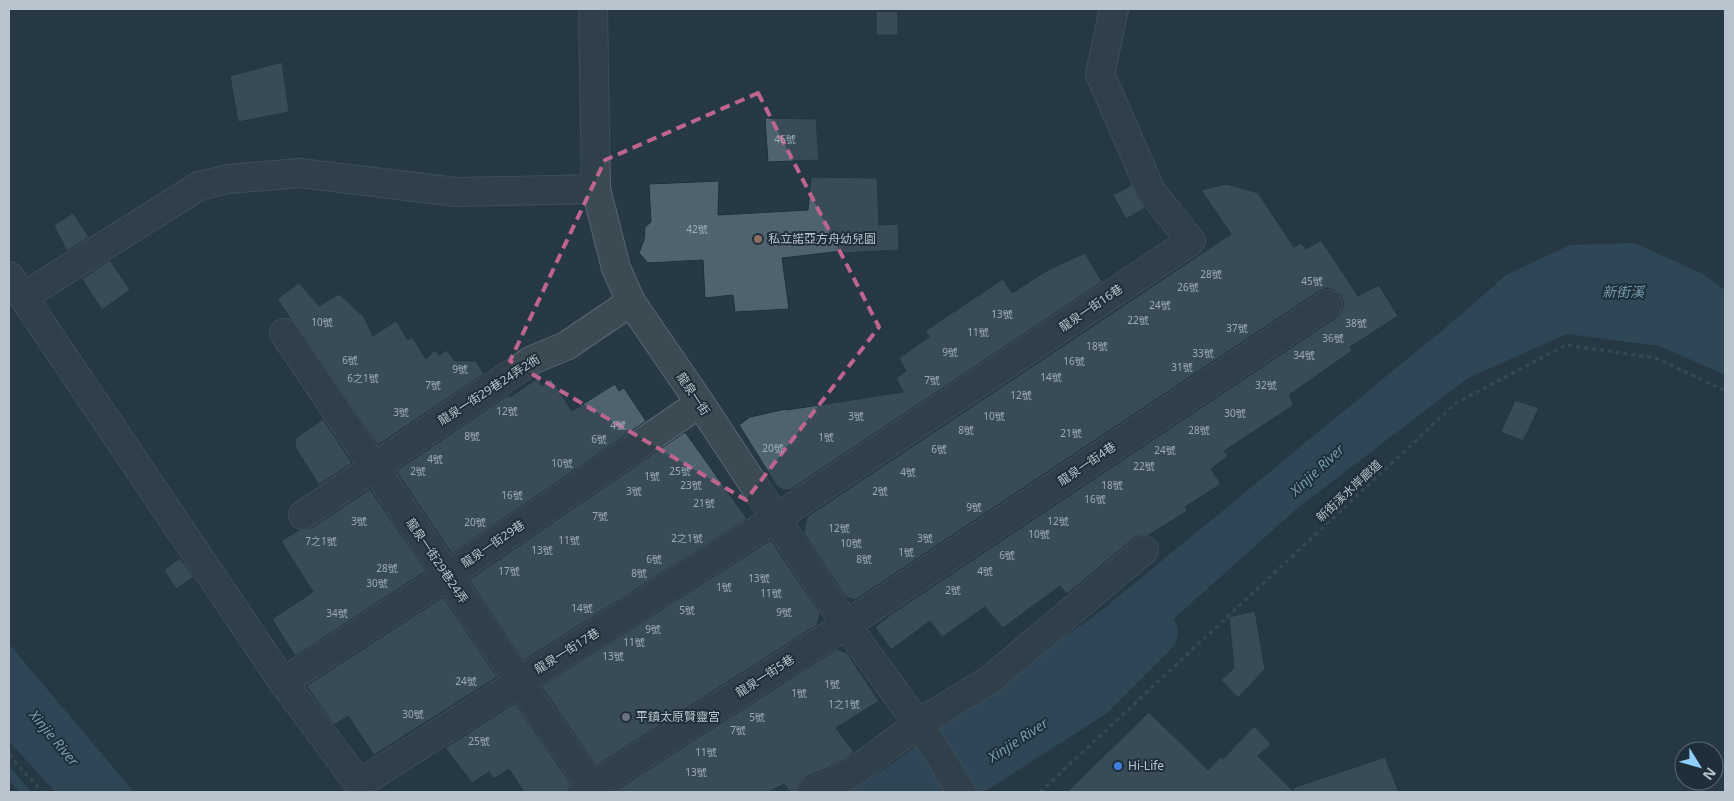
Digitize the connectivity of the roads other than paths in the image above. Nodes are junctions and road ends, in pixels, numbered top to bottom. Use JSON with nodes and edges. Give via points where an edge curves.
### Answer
{"nodes":[{"id":1,"x":593,"y":9,"type":"edge"},
{"id":2,"x":1114,"y":9,"type":"edge"},
{"id":3,"x":596,"y":189,"type":"junction"},
{"id":4,"x":16,"y":287,"type":"edge"},
{"id":5,"x":630,"y":302,"type":"junction"},
{"id":6,"x":1328,"y":304,"type":"dead end"},
{"id":7,"x":284,"y":334,"type":"dead end"},
{"id":8,"x":700,"y":403,"type":"junction"},
{"id":9,"x":374,"y":466,"type":"junction"},
{"id":10,"x":303,"y":515,"type":"dead end"},
{"id":11,"x":775,"y":519,"type":"junction"},
{"id":12,"x":1144,"y":550,"type":"dead end"},
{"id":13,"x":447,"y":576,"type":"junction"},
{"id":14,"x":846,"y":625,"type":"junction"},
{"id":15,"x":283,"y":682,"type":"junction"},
{"id":16,"x":518,"y":682,"type":"junction"},
{"id":17,"x":921,"y":728,"type":"junction"},
{"id":18,"x":588,"y":789,"type":"edge"},
{"id":19,"x":812,"y":792,"type":"edge"},
{"id":20,"x":962,"y":792,"type":"edge"}],
"edges":[{"from":1,"to":3,"type":"street","name":"龍泉一街"},
{"from":2,"to":11,"type":"street","name":"龍泉一街16巷","via":[[1100,74],[1151,191],[1191,241]]},
{"from":3,"to":4,"type":"street","via":[[456,192],[300,173],[228,179],[199,186]]},
{"from":3,"to":5,"type":"street","name":"龍泉一街","via":[[616,268]]},
{"from":4,"to":15,"type":"street"},
{"from":5,"to":8,"type":"street","name":"龍泉一街"},
{"from":5,"to":9,"type":"street","name":"龍泉一街29巷24弄2衖","via":[[566,346],[532,360]]},
{"from":6,"to":14,"type":"street","name":"龍泉一街4巷"},
{"from":7,"to":9,"type":"street","name":"龍泉一街29巷24弄"},
{"from":8,"to":11,"type":"street","name":"龍泉一街"},
{"from":8,"to":13,"type":"street","name":"龍泉一街29巷"},
{"from":9,"to":10,"type":"street","name":"龍泉一街29巷24弄2衖"},
{"from":9,"to":13,"type":"street","name":"龍泉一街29巷24弄"},
{"from":11,"to":14,"type":"street","name":"龍泉一街"},
{"from":11,"to":16,"type":"street","name":"龍泉一街17巷"},
{"from":12,"to":17,"type":"street","via":[[991,679]]},
{"from":13,"to":15,"type":"street","name":"龍泉一街29巷"},
{"from":13,"to":16,"type":"street","name":"龍泉一街29巷24弄"},
{"from":14,"to":17,"type":"street","name":"龍泉一街"},
{"from":14,"to":18,"type":"street","name":"龍泉一街5巷"},
{"from":15,"to":16,"type":"street","name":"龍泉一街17巷","via":[[359,784]]},
{"from":16,"to":18,"type":"street","name":"龍泉一街29巷24弄"},
{"from":17,"to":19,"type":"street","via":[[852,773]]},
{"from":17,"to":20,"type":"street","name":"龍泉一街"}]}
